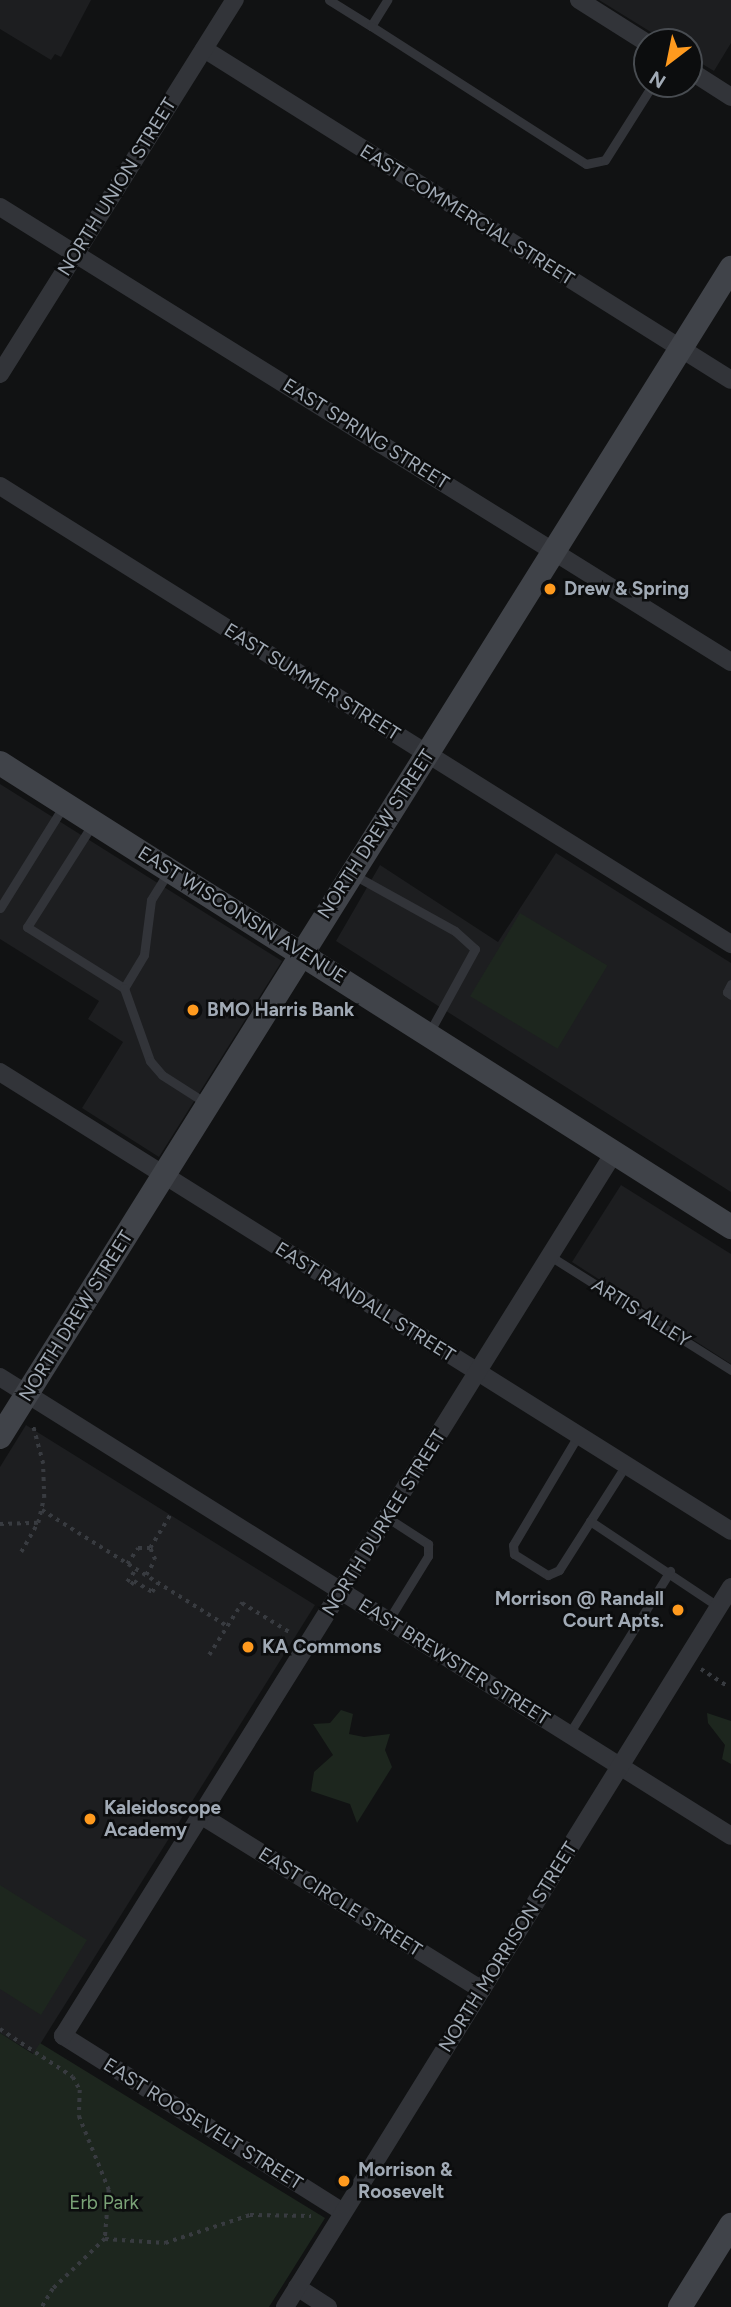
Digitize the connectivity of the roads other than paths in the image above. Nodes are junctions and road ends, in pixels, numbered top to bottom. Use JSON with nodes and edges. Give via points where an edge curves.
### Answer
{"nodes":[{"id":1,"x":234,"y":0,"type":"edge"},
{"id":2,"x":329,"y":0,"type":"edge"},
{"id":3,"x":387,"y":0,"type":"edge"},
{"id":4,"x":579,"y":0,"type":"edge"},
{"id":5,"x":371,"y":26,"type":"junction"},
{"id":6,"x":633,"y":34,"type":"edge"},
{"id":7,"x":204,"y":49,"type":"junction"},
{"id":8,"x":703,"y":79,"type":"edge"},
{"id":9,"x":731,"y":97,"type":"edge"},
{"id":10,"x":644,"y":98,"type":"edge"},
{"id":11,"x":0,"y":207,"type":"edge"},
{"id":12,"x":75,"y":254,"type":"junction"},
{"id":13,"x":731,"y":268,"type":"edge"},
{"id":14,"x":681,"y":348,"type":"junction"},
{"id":15,"x":0,"y":374,"type":"edge"},
{"id":16,"x":731,"y":380,"type":"edge"},
{"id":17,"x":0,"y":486,"type":"edge"},
{"id":18,"x":555,"y":553,"type":"junction"},
{"id":19,"x":731,"y":662,"type":"edge"},
{"id":20,"x":427,"y":755,"type":"junction"},
{"id":21,"x":0,"y":763,"type":"edge"},
{"id":22,"x":65,"y":804,"type":"junction"},
{"id":23,"x":94,"y":822,"type":"junction"},
{"id":24,"x":170,"y":870,"type":"junction"},
{"id":25,"x":350,"y":873,"type":"junction"},
{"id":26,"x":0,"y":908,"type":"edge"},
{"id":27,"x":731,"y":944,"type":"edge"},
{"id":28,"x":301,"y":952,"type":"junction"},
{"id":29,"x":731,"y":984,"type":"edge"},
{"id":30,"x":124,"y":988,"type":"junction"},
{"id":31,"x":731,"y":995,"type":"edge"},
{"id":32,"x":429,"y":1033,"type":"junction"},
{"id":33,"x":0,"y":1072,"type":"edge"},
{"id":34,"x":206,"y":1104,"type":"junction"},
{"id":35,"x":614,"y":1153,"type":"junction"},
{"id":36,"x":163,"y":1176,"type":"junction"},
{"id":37,"x":731,"y":1227,"type":"edge"},
{"id":38,"x":550,"y":1256,"type":"junction"},
{"id":39,"x":731,"y":1370,"type":"edge"},
{"id":40,"x":479,"y":1374,"type":"junction"},
{"id":41,"x":0,"y":1377,"type":"edge"},
{"id":42,"x":28,"y":1394,"type":"junction"},
{"id":43,"x":579,"y":1434,"type":"junction"},
{"id":44,"x":0,"y":1437,"type":"edge"},
{"id":45,"x":626,"y":1465,"type":"junction"},
{"id":46,"x":387,"y":1518,"type":"junction"},
{"id":47,"x":590,"y":1521,"type":"junction"},
{"id":48,"x":731,"y":1531,"type":"edge"},
{"id":49,"x":670,"y":1571,"type":"junction"},
{"id":50,"x":731,"y":1587,"type":"edge"},
{"id":51,"x":341,"y":1591,"type":"junction"},
{"id":52,"x":719,"y":1607,"type":"junction"},
{"id":53,"x":388,"y":1620,"type":"junction"},
{"id":54,"x":569,"y":1734,"type":"junction"},
{"id":55,"x":620,"y":1767,"type":"junction"},
{"id":56,"x":199,"y":1814,"type":"junction"},
{"id":57,"x":731,"y":1836,"type":"edge"},
{"id":58,"x":482,"y":1990,"type":"junction"},
{"id":59,"x":63,"y":2036,"type":"joint"},
{"id":60,"x":343,"y":2212,"type":"junction"},
{"id":61,"x":731,"y":2225,"type":"edge"},
{"id":62,"x":297,"y":2287,"type":"junction"},
{"id":63,"x":285,"y":2307,"type":"edge"},
{"id":64,"x":328,"y":2307,"type":"edge"},
{"id":65,"x":680,"y":2307,"type":"edge"}],
"edges":[{"from":1,"to":7,"type":"street","name":"NORTH UNION STREET"},
{"from":2,"to":5,"type":"lane"},
{"from":3,"to":5,"type":"lane"},
{"from":4,"to":6,"type":"street"},
{"from":5,"to":10,"type":"lane","via":[[586,164],[605,160]]},
{"from":7,"to":12,"type":"street","name":"NORTH UNION STREET"},
{"from":7,"to":14,"type":"street","name":"EAST COMMERCIAL STREET"},
{"from":8,"to":9,"type":"street"},
{"from":11,"to":12,"type":"street","name":"EAST SPRING STREET"},
{"from":12,"to":15,"type":"street","name":"NORTH UNION STREET"},
{"from":12,"to":18,"type":"street","name":"EAST SPRING STREET"},
{"from":13,"to":14,"type":"street","name":"NORTH DREW STREET"},
{"from":14,"to":16,"type":"street","name":"EAST COMMERCIAL STREET"},
{"from":14,"to":18,"type":"street","name":"NORTH DREW STREET"},
{"from":17,"to":20,"type":"street","name":"EAST SUMMER STREET"},
{"from":18,"to":19,"type":"street","name":"EAST SPRING STREET"},
{"from":18,"to":20,"type":"street","name":"NORTH DREW STREET"},
{"from":20,"to":25,"type":"street","name":"NORTH DREW STREET"},
{"from":20,"to":27,"type":"street","name":"EAST SUMMER STREET"},
{"from":21,"to":22,"type":"street","name":"EAST WISCONSIN AVENUE"},
{"from":22,"to":23,"type":"street","name":"EAST WISCONSIN AVENUE"},
{"from":22,"to":26,"type":"lane"},
{"from":23,"to":24,"type":"street","name":"EAST WISCONSIN AVENUE"},
{"from":23,"to":30,"type":"lane","via":[[27,927]]},
{"from":24,"to":28,"type":"street","name":"EAST WISCONSIN AVENUE"},
{"from":24,"to":30,"type":"lane","via":[[151,900],[144,955]]},
{"from":25,"to":28,"type":"street","name":"NORTH DREW STREET"},
{"from":25,"to":32,"type":"lane","via":[[455,931],[475,949]]},
{"from":28,"to":32,"type":"street","name":"EAST WISCONSIN AVENUE"},
{"from":28,"to":34,"type":"street","name":"NORTH DREW STREET"},
{"from":29,"to":31,"type":"lane","via":[[727,992]]},
{"from":30,"to":34,"type":"lane","via":[[150,1061],[162,1075]]},
{"from":32,"to":35,"type":"street","name":"EAST WISCONSIN AVENUE"},
{"from":33,"to":36,"type":"street","name":"EAST RANDALL STREET"},
{"from":34,"to":36,"type":"street","name":"NORTH DREW STREET"},
{"from":35,"to":37,"type":"street","name":"EAST WISCONSIN AVENUE"},
{"from":35,"to":38,"type":"street","name":"NORTH DURKEE STREET"},
{"from":36,"to":40,"type":"street","name":"EAST RANDALL STREET"},
{"from":36,"to":42,"type":"street","name":"NORTH DREW STREET"},
{"from":38,"to":39,"type":"lane","name":"ARTIS ALLEY"},
{"from":38,"to":40,"type":"street","name":"NORTH DURKEE STREET"},
{"from":40,"to":43,"type":"street","name":"EAST RANDALL STREET"},
{"from":40,"to":46,"type":"street","name":"NORTH DURKEE STREET"},
{"from":41,"to":42,"type":"street","name":"EAST BREWSTER STREET"},
{"from":42,"to":44,"type":"street","name":"NORTH DREW STREET"},
{"from":42,"to":51,"type":"street","name":"EAST BREWSTER STREET"},
{"from":43,"to":45,"type":"street","name":"EAST RANDALL STREET"},
{"from":43,"to":47,"type":"lane","via":[[513,1545],[514,1554],[548,1574],[559,1570]]},
{"from":45,"to":47,"type":"lane"},
{"from":45,"to":48,"type":"street","name":"EAST RANDALL STREET"},
{"from":46,"to":51,"type":"street","name":"NORTH DURKEE STREET"},
{"from":46,"to":53,"type":"lane","via":[[428,1544],[428,1556]]},
{"from":47,"to":49,"type":"lane"},
{"from":49,"to":52,"type":"lane"},
{"from":49,"to":54,"type":"lane"},
{"from":50,"to":52,"type":"street","name":"NORTH MORRISON STREET"},
{"from":51,"to":53,"type":"street","name":"EAST BREWSTER STREET"},
{"from":51,"to":56,"type":"street","name":"NORTH DURKEE STREET"},
{"from":52,"to":55,"type":"street","name":"NORTH MORRISON STREET"},
{"from":53,"to":54,"type":"street","name":"EAST BREWSTER STREET"},
{"from":54,"to":55,"type":"street","name":"EAST BREWSTER STREET"},
{"from":55,"to":57,"type":"street","name":"EAST BREWSTER STREET"},
{"from":55,"to":58,"type":"street","name":"NORTH MORRISON STREET"},
{"from":56,"to":58,"type":"street","name":"EAST CIRCLE STREET"},
{"from":56,"to":59,"type":"street","name":"NORTH DURKEE STREET"},
{"from":58,"to":60,"type":"street","name":"NORTH MORRISON STREET"},
{"from":59,"to":60,"type":"street","name":"EAST ROOSEVELT STREET"},
{"from":60,"to":62,"type":"street","name":"NORTH MORRISON STREET"},
{"from":61,"to":65,"type":"street"},
{"from":62,"to":63,"type":"street","name":"NORTH MORRISON STREET"},
{"from":62,"to":64,"type":"street"}]}
